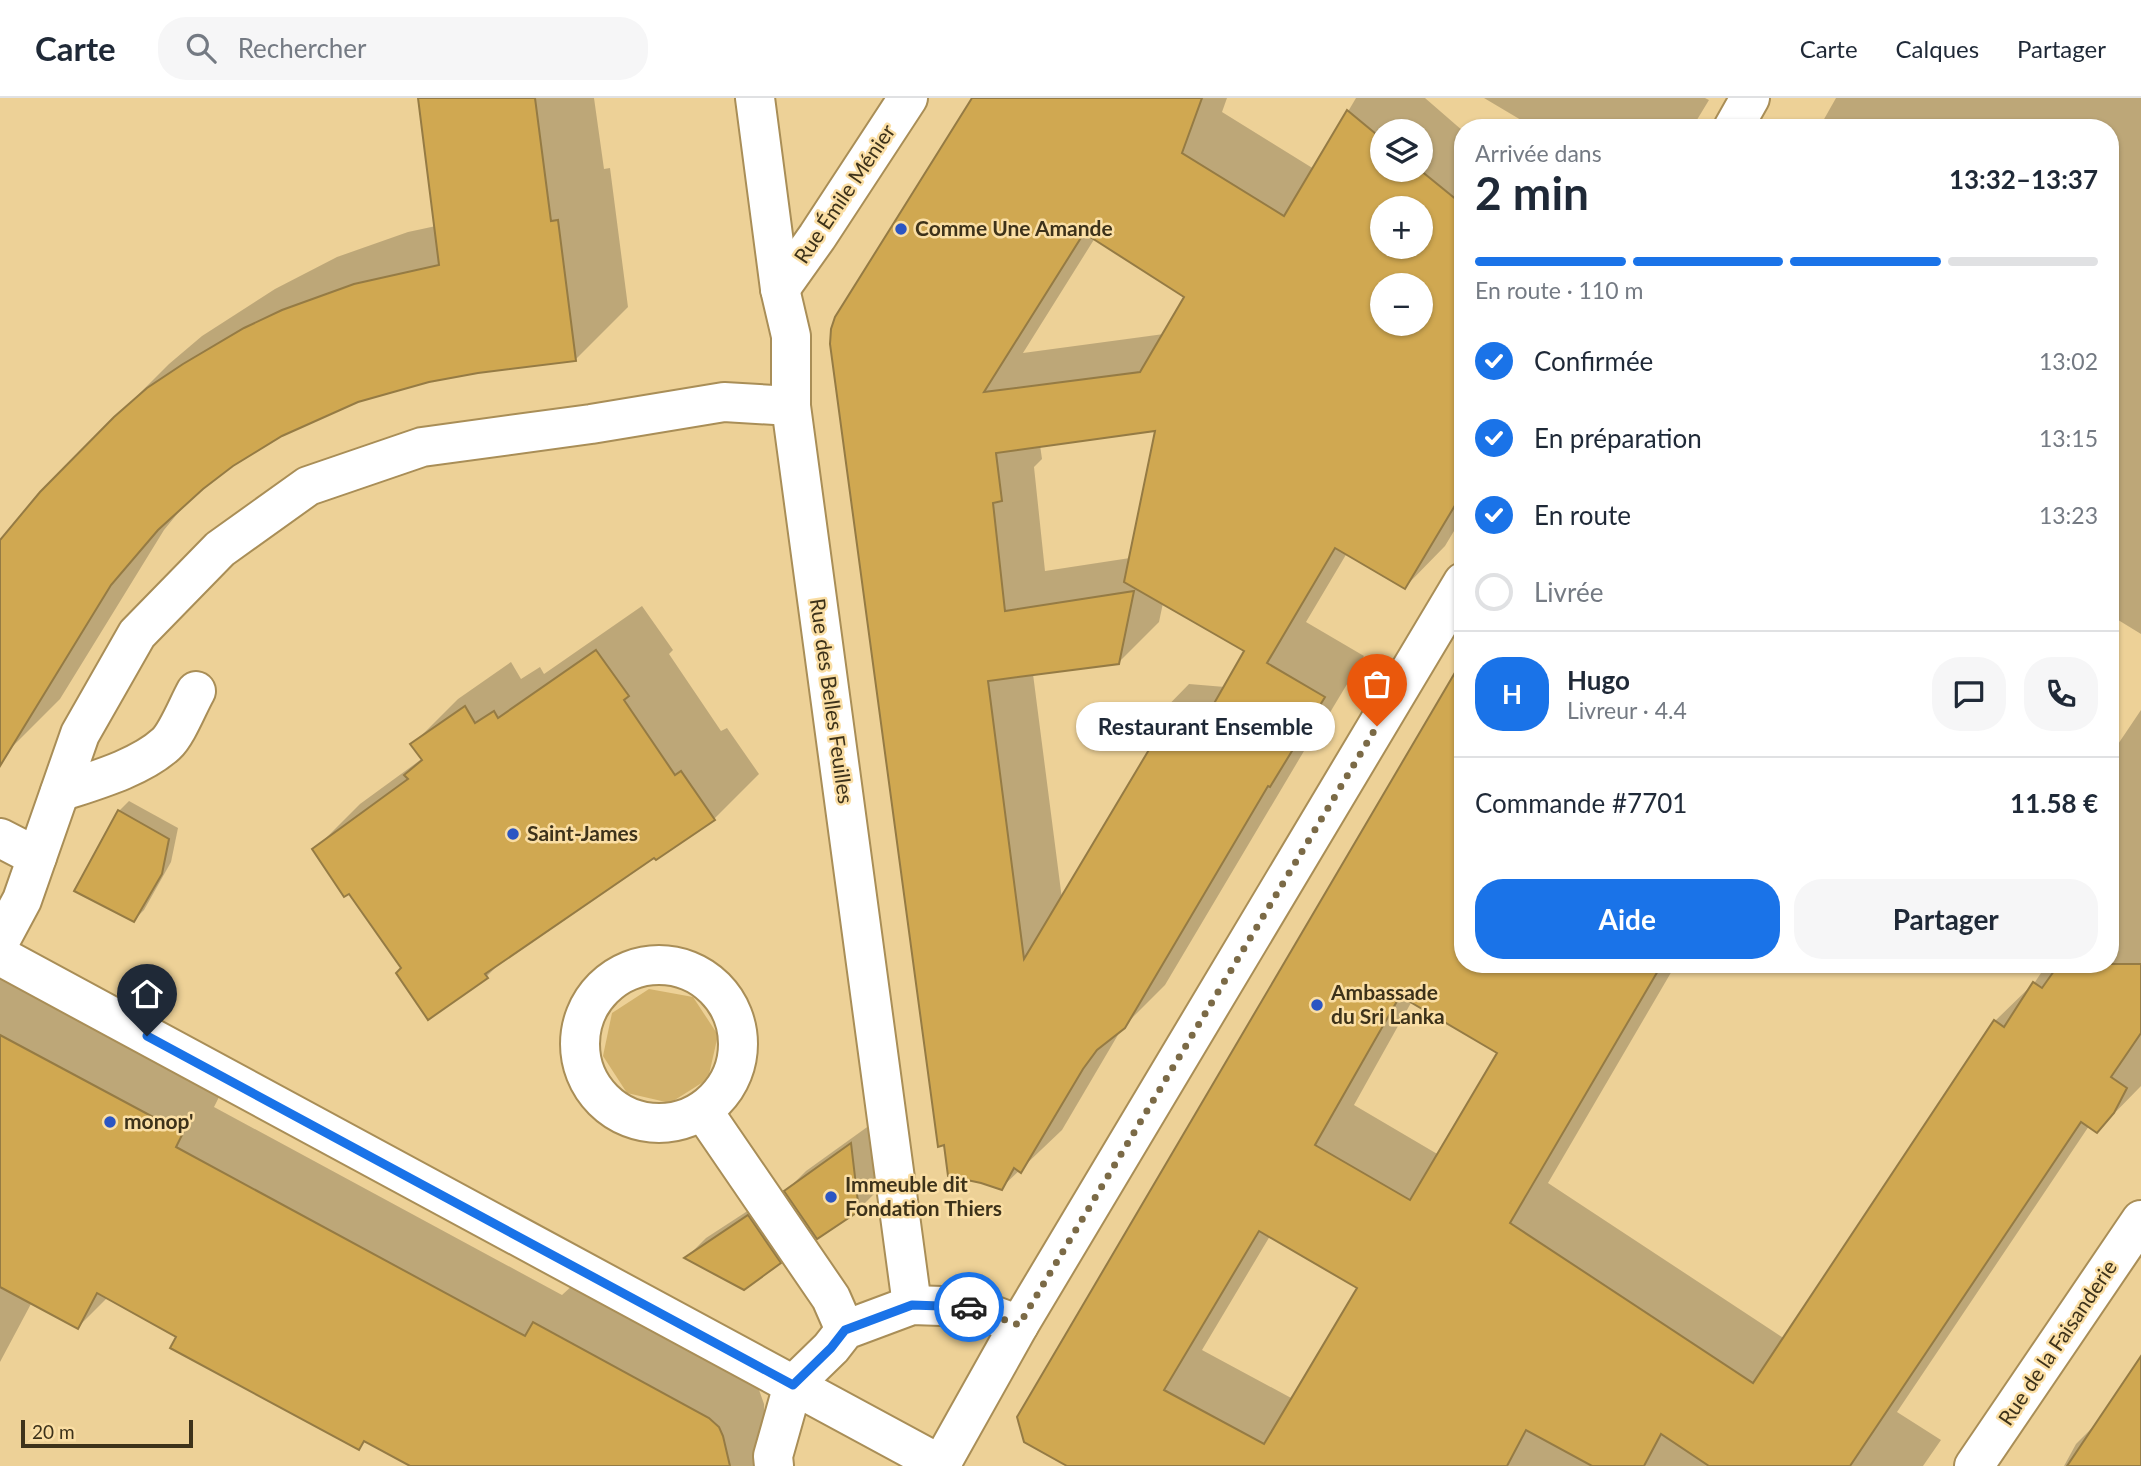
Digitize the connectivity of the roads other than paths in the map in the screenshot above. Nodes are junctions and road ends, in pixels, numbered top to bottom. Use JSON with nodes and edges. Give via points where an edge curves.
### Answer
{"nodes":[{"id":1,"x":755,"y":98,"type":"edge"},
{"id":2,"x":908,"y":98,"type":"edge"},
{"id":3,"x":1750,"y":98,"type":"edge"},
{"id":4,"x":1738,"y":119,"type":"edge"},
{"id":5,"x":780,"y":289,"type":"junction"},
{"id":6,"x":792,"y":406,"type":"junction"},
{"id":7,"x":1454,"y":597,"type":"edge"},
{"id":8,"x":196,"y":691,"type":"dead end"},
{"id":9,"x":60,"y":792,"type":"junction"},
{"id":10,"x":0,"y":838,"type":"edge"},
{"id":11,"x":37,"y":858,"type":"junction"},
{"id":12,"x":0,"y":941,"type":"edge"},
{"id":13,"x":0,"y":956,"type":"edge"},
{"id":14,"x":703,"y":1111,"type":"junction"},
{"id":15,"x":2141,"y":1220,"type":"edge"},
{"id":16,"x":912,"y":1305,"type":"junction"},
{"id":17,"x":1019,"y":1325,"type":"junction"},
{"id":18,"x":845,"y":1330,"type":"junction"},
{"id":19,"x":793,"y":1385,"type":"junction"},
{"id":20,"x":774,"y":1466,"type":"edge"},
{"id":21,"x":941,"y":1466,"type":"edge"},
{"id":22,"x":1974,"y":1466,"type":"edge"}],
"edges":[{"from":1,"to":5,"type":"street","name":"Rue des Belles Feuilles"},
{"from":2,"to":5,"type":"street","name":"Rue Émile Ménier"},
{"from":3,"to":4,"type":"street"},
{"from":5,"to":6,"type":"street","name":"Rue des Belles Feuilles","via":[[791,336]]},
{"from":6,"to":9,"type":"street","via":[[724,402],[422,447],[307,486],[220,549],[138,634],[80,734]]},
{"from":6,"to":16,"type":"street","name":"Rue des Belles Feuilles"},
{"from":7,"to":17,"type":"street"},
{"from":8,"to":9,"type":"street","via":[[167,743],[111,775]]},
{"from":9,"to":11,"type":"street"},
{"from":10,"to":11,"type":"street"},
{"from":11,"to":12,"type":"street"},
{"from":13,"to":19,"type":"street"},
{"from":14,"to":14,"type":"street","via":[[679,1122],[652,1124],[625,1116],[603,1101],[587,1079],[579,1053],[581,1025],[592,1000],[608,982],[631,969],[656,964],[682,967],[705,978],[723,996],[735,1019],[737,1058],[722,1093]]},
{"from":14,"to":18,"type":"street","via":[[831,1298]]},
{"from":15,"to":22,"type":"street","name":"Rue de la Faisanderie"},
{"from":16,"to":17,"type":"street","via":[[971,1307]]},
{"from":16,"to":18,"type":"street"},
{"from":17,"to":21,"type":"street"},
{"from":18,"to":19,"type":"street"},
{"from":19,"to":20,"type":"street","via":[[772,1456]]},
{"from":19,"to":21,"type":"street"}]}
